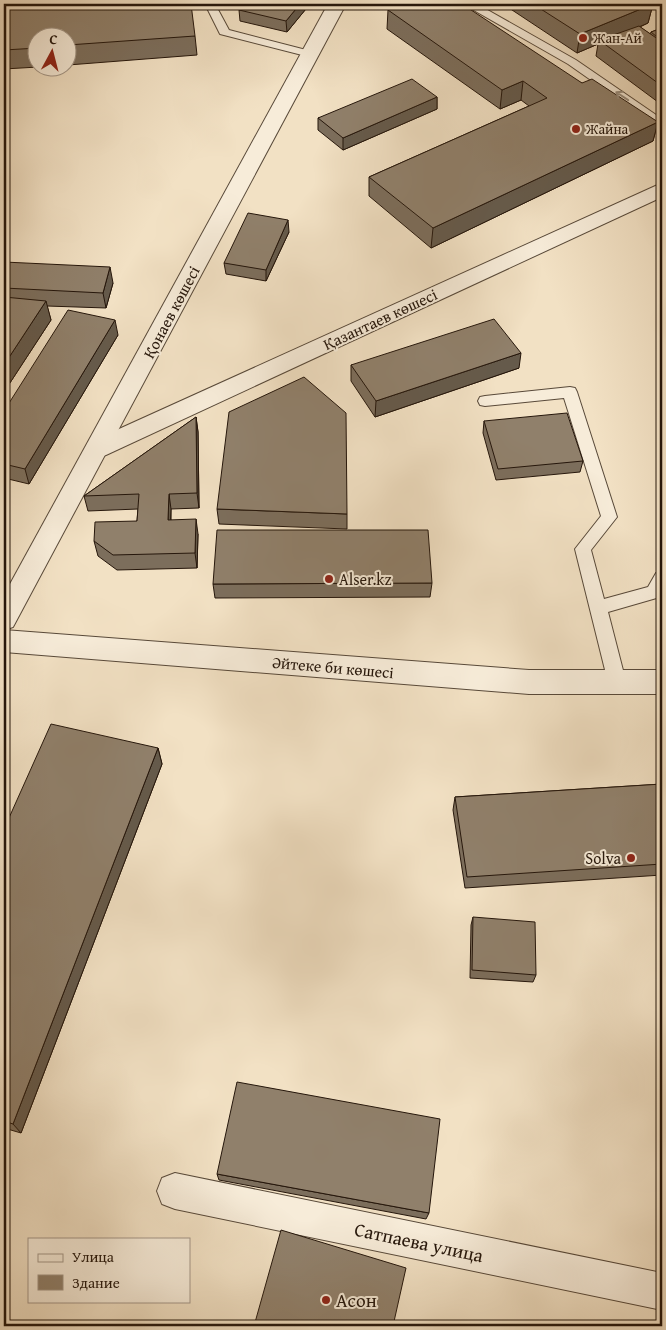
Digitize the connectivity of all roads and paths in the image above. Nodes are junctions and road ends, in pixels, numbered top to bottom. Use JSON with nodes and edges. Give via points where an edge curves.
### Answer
{"nodes":[{"id":1,"x":210,"y":4,"type":"edge"},
{"id":2,"x":337,"y":4,"type":"edge"},
{"id":3,"x":469,"y":4,"type":"edge"},
{"id":4,"x":310,"y":54,"type":"junction"},
{"id":5,"x":662,"y":124,"type":"edge"},
{"id":6,"x":662,"y":189,"type":"edge"},
{"id":7,"x":484,"y":401,"type":"dead end"},
{"id":8,"x":97,"y":449,"type":"junction"},
{"id":9,"x":662,"y":578,"type":"edge"},
{"id":10,"x":598,"y":608,"type":"junction"},
{"id":11,"x":4,"y":619,"type":"edge"},
{"id":12,"x":4,"y":641,"type":"edge"},
{"id":13,"x":617,"y":682,"type":"junction"},
{"id":14,"x":662,"y":682,"type":"edge"},
{"id":15,"x":175,"y":1192,"type":"dead end"},
{"id":16,"x":662,"y":1292,"type":"edge"}],
"edges":[{"from":1,"to":4,"type":"lane","via":[[224,32]]},
{"from":2,"to":4,"type":"street","name":"Қонаев көшесі"},
{"from":5,"to":3,"type":"lane","one_way":true,"via":[[572,62]]},
{"from":4,"to":8,"type":"street","name":"Қонаев көшесі"},
{"from":6,"to":8,"type":"street","name":"Қазантаев көшесі"},
{"from":7,"to":10,"type":"lane","via":[[570,392],[608,517],[583,548]]},
{"from":8,"to":11,"type":"street","name":"Қонаев көшесі"},
{"from":9,"to":10,"type":"lane","via":[[654,592]]},
{"from":10,"to":13,"type":"lane"},
{"from":12,"to":13,"type":"street","name":"Әйтеке би көшесі","via":[[529,682]]},
{"from":13,"to":14,"type":"street","name":"Әйтеке би көшесі"},
{"from":15,"to":16,"type":"street","name":"Сатпаева улица"}]}
